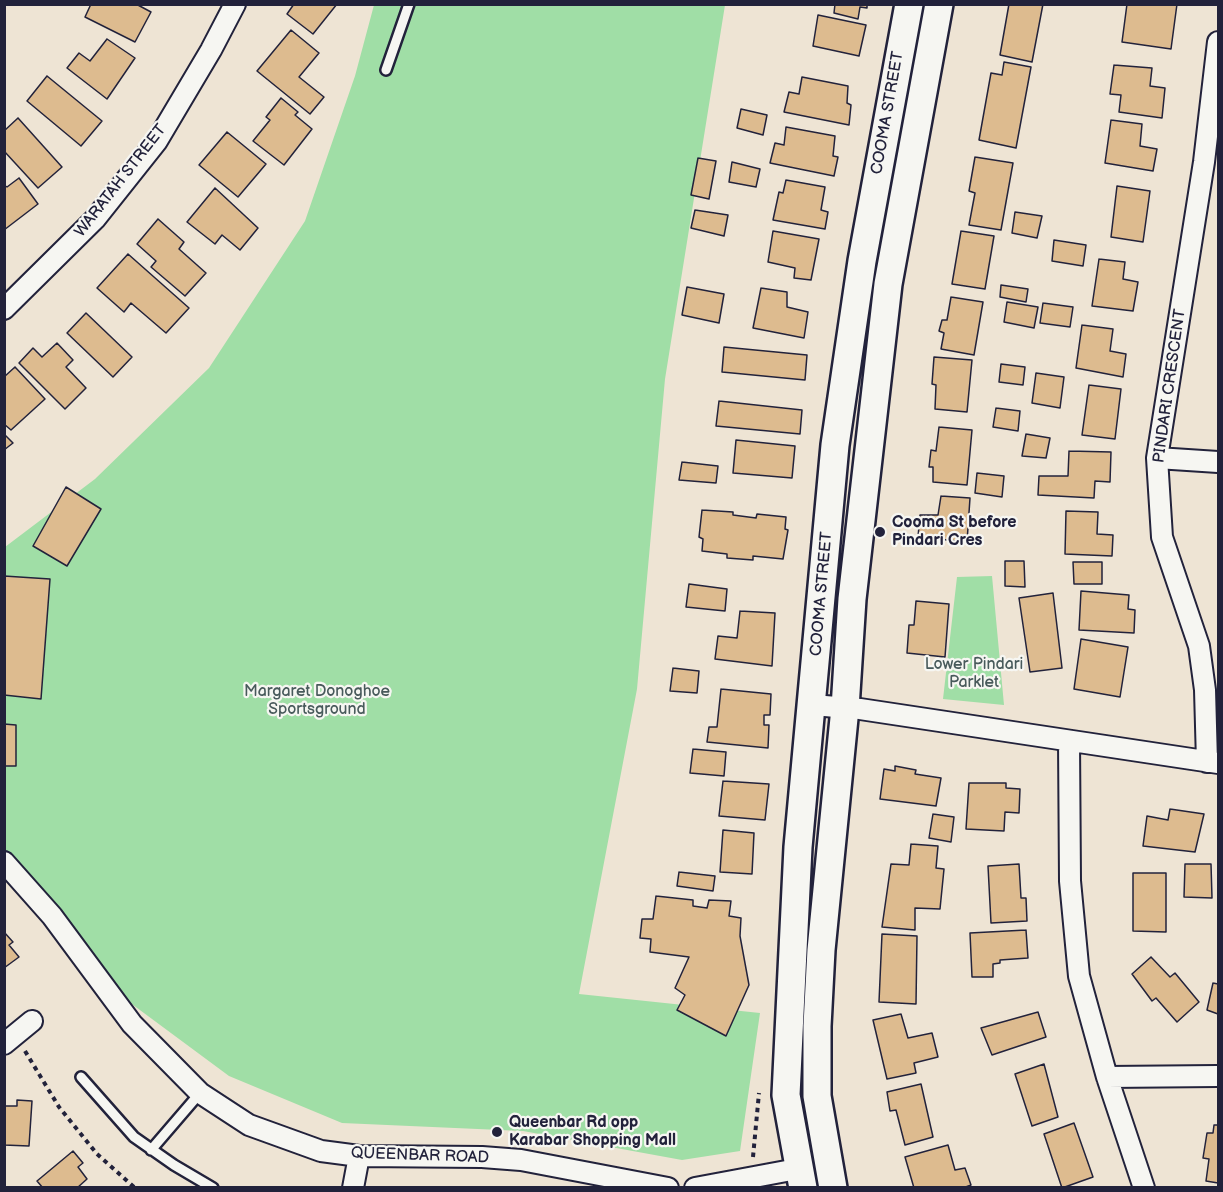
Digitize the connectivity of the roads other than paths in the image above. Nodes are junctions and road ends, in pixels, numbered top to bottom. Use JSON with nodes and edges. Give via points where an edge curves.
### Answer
{"nodes":[{"id":1,"x":235,"y":4,"type":"edge"},
{"id":2,"x":409,"y":4,"type":"edge"},
{"id":3,"x":909,"y":4,"type":"edge"},
{"id":4,"x":939,"y":4,"type":"edge"},
{"id":5,"x":1218,"y":42,"type":"edge"},
{"id":6,"x":386,"y":70,"type":"dead end"},
{"id":7,"x":1211,"y":163,"type":"edge"},
{"id":8,"x":4,"y":309,"type":"edge"},
{"id":9,"x":1157,"y":458,"type":"junction"},
{"id":10,"x":1218,"y":462,"type":"edge"},
{"id":11,"x":813,"y":705,"type":"junction"},
{"id":12,"x":845,"y":708,"type":"junction"},
{"id":13,"x":1069,"y":741,"type":"junction"},
{"id":14,"x":1213,"y":763,"type":"edge"},
{"id":15,"x":4,"y":862,"type":"edge"},
{"id":16,"x":32,"y":1021,"type":"dead end"},
{"id":17,"x":4,"y":1044,"type":"edge"},
{"id":18,"x":1218,"y":1076,"type":"edge"},
{"id":19,"x":81,"y":1077,"type":"dead end"},
{"id":20,"x":1107,"y":1077,"type":"junction"},
{"id":21,"x":200,"y":1094,"type":"junction"},
{"id":22,"x":151,"y":1150,"type":"junction"},
{"id":23,"x":359,"y":1156,"type":"junction"},
{"id":24,"x":815,"y":1181,"type":"edge"},
{"id":25,"x":213,"y":1188,"type":"edge"},
{"id":26,"x":353,"y":1188,"type":"edge"},
{"id":27,"x":668,"y":1188,"type":"edge"},
{"id":28,"x":694,"y":1188,"type":"edge"},
{"id":29,"x":1144,"y":1188,"type":"edge"}],
"edges":[{"from":1,"to":8,"type":"street","name":"WARATAH STREET","via":[[157,141],[95,219]]},
{"from":2,"to":6,"type":"lane"},
{"from":3,"to":11,"type":"main road","name":"COOMA STREET","via":[[862,261],[835,445]]},
{"from":4,"to":12,"type":"main road","name":"COOMA STREET","via":[[888,284],[852,598]]},
{"from":5,"to":7,"type":"street","name":"PINDARI CRESCENT"},
{"from":7,"to":9,"type":"street","name":"PINDARI CRESCENT"},
{"from":9,"to":10,"type":"street"},
{"from":9,"to":14,"type":"street","name":"PINDARI CRESCENT","via":[[1162,537],[1199,646]]},
{"from":11,"to":12,"type":"street","name":"PINDARI CRESCENT"},
{"from":11,"to":24,"type":"main road","name":"COOMA STREET","via":[[798,847],[786,1095]]},
{"from":12,"to":13,"type":"street","name":"PINDARI CRESCENT"},
{"from":12,"to":24,"type":"main road","name":"COOMA STREET","via":[[821,950]]},
{"from":13,"to":14,"type":"street","name":"PINDARI CRESCENT"},
{"from":13,"to":20,"type":"street","via":[[1070,881],[1079,976]]},
{"from":15,"to":21,"type":"street","name":"QUEENBAR ROAD","via":[[52,915],[132,1024]]},
{"from":16,"to":17,"type":"street"},
{"from":18,"to":20,"type":"street"},
{"from":19,"to":22,"type":"lane","via":[[119,1122]]},
{"from":20,"to":29,"type":"street"},
{"from":21,"to":22,"type":"lane"},
{"from":21,"to":23,"type":"street","name":"QUEENBAR ROAD","via":[[226,1113],[273,1136],[321,1151]]},
{"from":22,"to":25,"type":"lane"},
{"from":23,"to":26,"type":"street"},
{"from":23,"to":27,"type":"street","name":"QUEENBAR ROAD","via":[[482,1156],[521,1160]]},
{"from":24,"to":28,"type":"street"}]}
